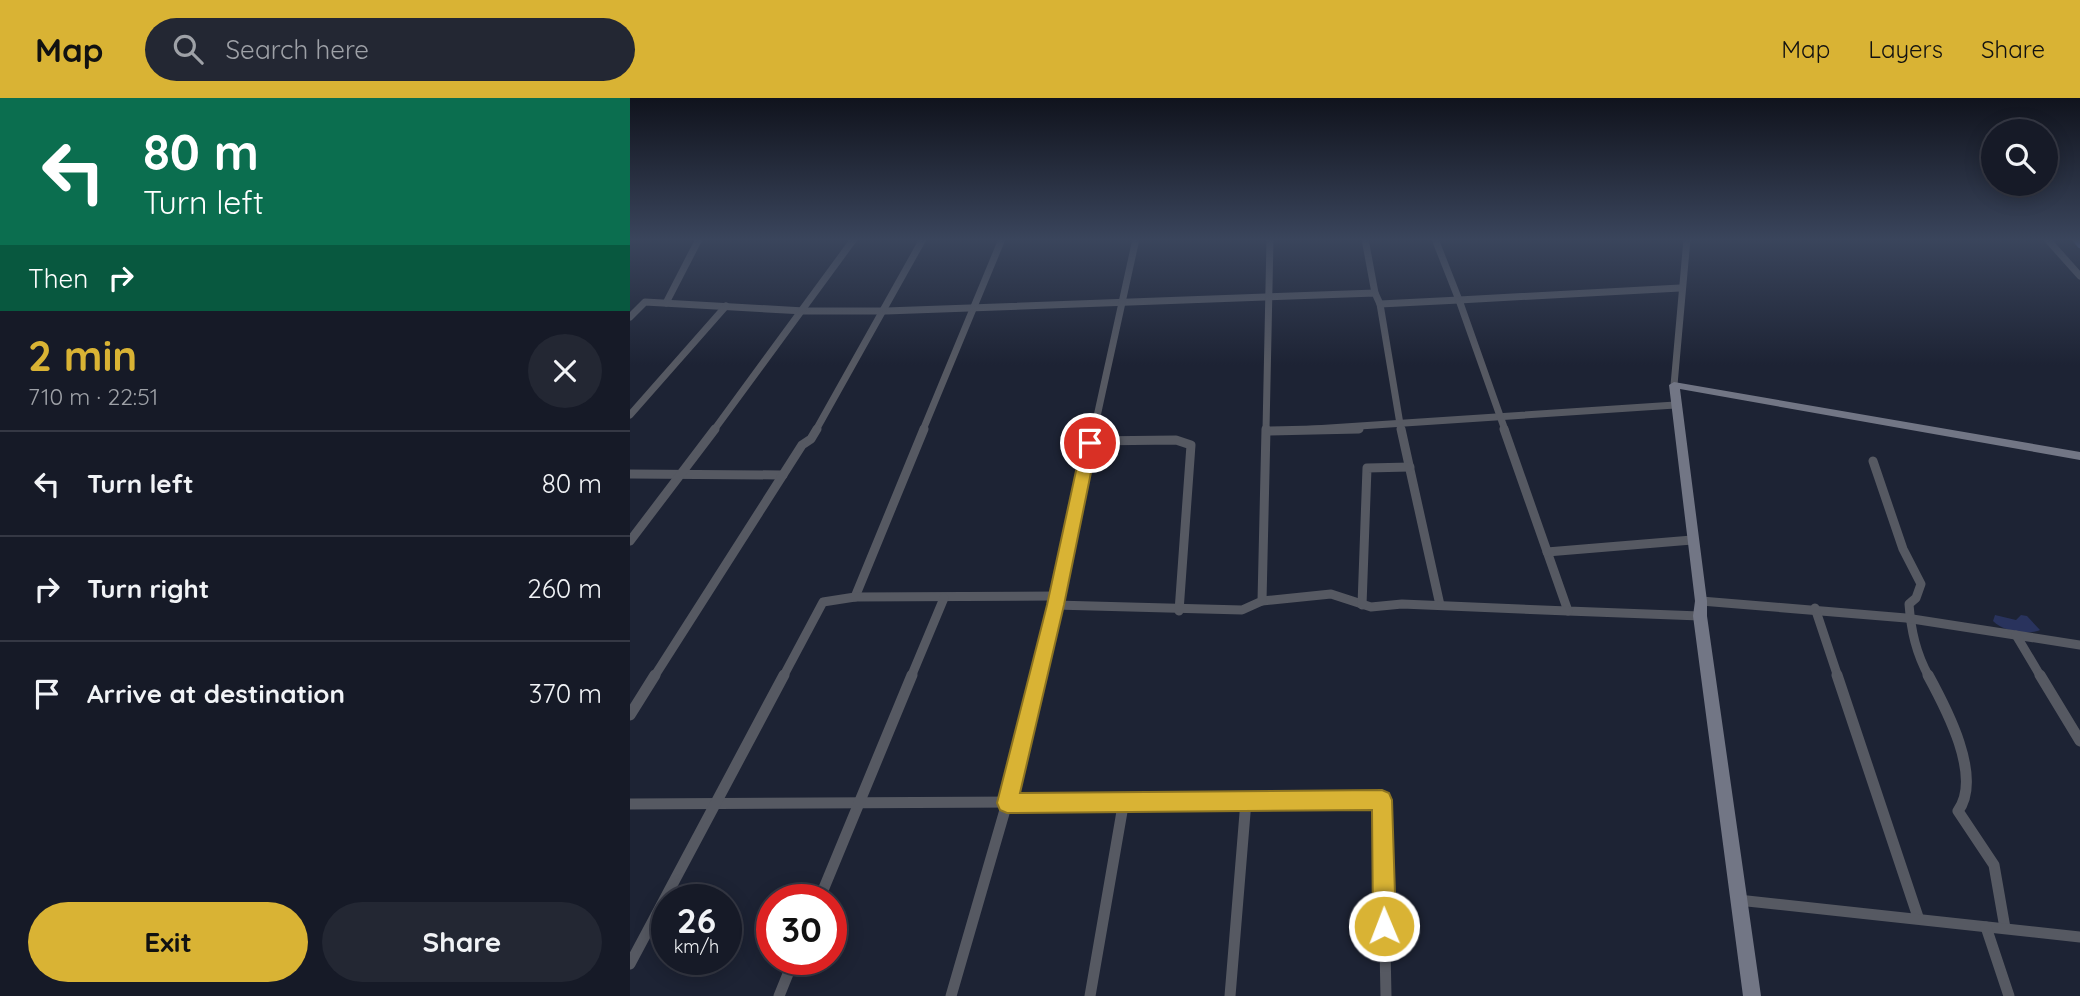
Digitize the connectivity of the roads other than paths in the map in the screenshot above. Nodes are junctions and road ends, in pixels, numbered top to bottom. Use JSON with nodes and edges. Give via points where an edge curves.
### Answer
{"nodes":[{"id":1,"x":677,"y":281,"type":"edge"},
{"id":2,"x":825,"y":281,"type":"edge"},
{"id":3,"x":901,"y":281,"type":"edge"},
{"id":4,"x":986,"y":281,"type":"edge"},
{"id":5,"x":1126,"y":281,"type":"edge"},
{"id":6,"x":1269,"y":281,"type":"edge"},
{"id":7,"x":1374,"y":281,"type":"edge"},
{"id":8,"x":1451,"y":281,"type":"edge"},
{"id":9,"x":1681,"y":281,"type":"edge"},
{"id":10,"x":1680,"y":288,"type":"junction"},
{"id":11,"x":1376,"y":293,"type":"junction"},
{"id":12,"x":1269,"y":298,"type":"junction"},
{"id":13,"x":1459,"y":300,"type":"junction"},
{"id":14,"x":645,"y":302,"type":"junction"},
{"id":15,"x":666,"y":303,"type":"junction"},
{"id":16,"x":1121,"y":304,"type":"junction"},
{"id":17,"x":1380,"y":304,"type":"junction"},
{"id":18,"x":630,"y":305,"type":"edge"},
{"id":19,"x":726,"y":306,"type":"junction"},
{"id":20,"x":971,"y":309,"type":"junction"},
{"id":21,"x":804,"y":311,"type":"junction"},
{"id":22,"x":886,"y":311,"type":"junction"},
{"id":23,"x":630,"y":317,"type":"edge"},
{"id":24,"x":1674,"y":385,"type":"junction"},
{"id":25,"x":1675,"y":405,"type":"junction"},
{"id":26,"x":630,"y":415,"type":"edge"},
{"id":27,"x":1500,"y":417,"type":"junction"},
{"id":28,"x":1400,"y":424,"type":"junction"},
{"id":29,"x":1268,"y":431,"type":"junction"},
{"id":30,"x":1090,"y":441,"type":"junction"},
{"id":31,"x":2080,"y":456,"type":"edge"},
{"id":32,"x":1873,"y":461,"type":"dead end"},
{"id":33,"x":1410,"y":467,"type":"junction"},
{"id":34,"x":630,"y":474,"type":"edge"},
{"id":35,"x":680,"y":475,"type":"junction"},
{"id":36,"x":783,"y":475,"type":"junction"},
{"id":37,"x":1692,"y":540,"type":"junction"},
{"id":38,"x":630,"y":541,"type":"edge"},
{"id":39,"x":1547,"y":552,"type":"junction"},
{"id":40,"x":855,"y":597,"type":"junction"},
{"id":41,"x":944,"y":597,"type":"junction"},
{"id":42,"x":1056,"y":601,"type":"junction"},
{"id":43,"x":1262,"y":601,"type":"junction"},
{"id":44,"x":1701,"y":601,"type":"junction"},
{"id":45,"x":1362,"y":605,"type":"junction"},
{"id":46,"x":1440,"y":605,"type":"junction"},
{"id":47,"x":1815,"y":608,"type":"junction"},
{"id":48,"x":1179,"y":611,"type":"junction"},
{"id":49,"x":1568,"y":611,"type":"junction"},
{"id":50,"x":1700,"y":616,"type":"junction"},
{"id":51,"x":1909,"y":619,"type":"junction"},
{"id":52,"x":2016,"y":635,"type":"junction"},
{"id":53,"x":2080,"y":645,"type":"edge"},
{"id":54,"x":630,"y":715,"type":"edge"},
{"id":55,"x":2080,"y":741,"type":"edge"},
{"id":56,"x":1124,"y":800,"type":"junction"},
{"id":57,"x":1246,"y":801,"type":"junction"},
{"id":58,"x":859,"y":803,"type":"junction"},
{"id":59,"x":1007,"y":803,"type":"junction"},
{"id":60,"x":630,"y":804,"type":"edge"},
{"id":61,"x":715,"y":804,"type":"junction"},
{"id":62,"x":826,"y":884,"type":"edge"},
{"id":63,"x":1738,"y":900,"type":"junction"},
{"id":64,"x":1918,"y":917,"type":"junction"},
{"id":65,"x":1986,"y":927,"type":"junction"},
{"id":66,"x":2006,"y":928,"type":"junction"},
{"id":67,"x":2080,"y":937,"type":"edge"},
{"id":68,"x":630,"y":964,"type":"edge"},
{"id":69,"x":788,"y":975,"type":"edge"},
{"id":70,"x":779,"y":996,"type":"edge"},
{"id":71,"x":951,"y":996,"type":"edge"},
{"id":72,"x":1090,"y":996,"type":"edge"},
{"id":73,"x":1230,"y":996,"type":"edge"},
{"id":74,"x":1386,"y":996,"type":"edge"},
{"id":75,"x":1752,"y":996,"type":"edge"},
{"id":76,"x":2009,"y":996,"type":"edge"}],
"edges":[{"from":1,"to":15,"type":"street"},
{"from":2,"to":21,"type":"street"},
{"from":3,"to":22,"type":"street"},
{"from":4,"to":20,"type":"street"},
{"from":5,"to":16,"type":"street"},
{"from":6,"to":12,"type":"street"},
{"from":7,"to":11,"type":"street"},
{"from":8,"to":13,"type":"street"},
{"from":9,"to":10,"type":"street"},
{"from":10,"to":13,"type":"street"},
{"from":10,"to":24,"type":"street"},
{"from":11,"to":12,"type":"street"},
{"from":11,"to":17,"type":"street"},
{"from":12,"to":16,"type":"street"},
{"from":12,"to":29,"type":"street"},
{"from":13,"to":17,"type":"street"},
{"from":13,"to":27,"type":"street"},
{"from":14,"to":15,"type":"street"},
{"from":14,"to":18,"type":"street"},
{"from":14,"to":23,"type":"street"},
{"from":15,"to":19,"type":"street"},
{"from":16,"to":20,"type":"street"},
{"from":16,"to":30,"type":"street"},
{"from":17,"to":28,"type":"street"},
{"from":19,"to":21,"type":"street"},
{"from":19,"to":26,"type":"street"},
{"from":20,"to":22,"type":"street"},
{"from":20,"to":40,"type":"street"},
{"from":21,"to":22,"type":"street"},
{"from":21,"to":35,"type":"street"},
{"from":22,"to":36,"type":"street","via":[[811,439]]},
{"from":24,"to":25,"type":"street"},
{"from":24,"to":31,"type":"street"},
{"from":25,"to":27,"type":"street"},
{"from":25,"to":37,"type":"street"},
{"from":27,"to":28,"type":"street"},
{"from":27,"to":39,"type":"street"},
{"from":28,"to":29,"type":"street"},
{"from":28,"to":33,"type":"street"},
{"from":29,"to":43,"type":"street"},
{"from":30,"to":42,"type":"street"},
{"from":30,"to":48,"type":"street","via":[[1175,440],[1191,445]]},
{"from":32,"to":51,"type":"street","via":[[1903,549],[1921,584],[1909,604]]},
{"from":33,"to":45,"type":"street","via":[[1367,468]]},
{"from":33,"to":46,"type":"street"},
{"from":34,"to":35,"type":"street"},
{"from":35,"to":36,"type":"street"},
{"from":35,"to":38,"type":"street"},
{"from":36,"to":54,"type":"street"},
{"from":37,"to":39,"type":"street"},
{"from":37,"to":44,"type":"street"},
{"from":39,"to":49,"type":"street"},
{"from":40,"to":41,"type":"street"},
{"from":40,"to":61,"type":"street","via":[[823,602],[816,612]]},
{"from":41,"to":42,"type":"street"},
{"from":41,"to":58,"type":"street"},
{"from":42,"to":48,"type":"street"},
{"from":42,"to":59,"type":"street"},
{"from":43,"to":45,"type":"street","via":[[1331,594]]},
{"from":43,"to":48,"type":"street","via":[[1242,610]]},
{"from":44,"to":47,"type":"street"},
{"from":44,"to":50,"type":"street"},
{"from":45,"to":46,"type":"street"},
{"from":46,"to":49,"type":"street"},
{"from":47,"to":51,"type":"street"},
{"from":47,"to":64,"type":"street"},
{"from":49,"to":50,"type":"street"},
{"from":50,"to":63,"type":"street"},
{"from":51,"to":52,"type":"street"},
{"from":51,"to":66,"type":"street","via":[[1915,649],[1954,726],[1967,791],[1958,811],[1994,865]]},
{"from":52,"to":53,"type":"street"},
{"from":52,"to":55,"type":"street"},
{"from":56,"to":57,"type":"street"},
{"from":56,"to":59,"type":"street"},
{"from":56,"to":72,"type":"street"},
{"from":57,"to":73,"type":"street"},
{"from":57,"to":74,"type":"street","via":[[1382,800]]},
{"from":58,"to":59,"type":"street"},
{"from":58,"to":61,"type":"street"},
{"from":58,"to":62,"type":"street"},
{"from":59,"to":71,"type":"street"},
{"from":60,"to":61,"type":"street"},
{"from":61,"to":68,"type":"street"},
{"from":63,"to":64,"type":"street"},
{"from":63,"to":75,"type":"street"},
{"from":64,"to":65,"type":"street"},
{"from":65,"to":66,"type":"street"},
{"from":65,"to":76,"type":"street"},
{"from":66,"to":67,"type":"street"},
{"from":69,"to":70,"type":"street"}]}
